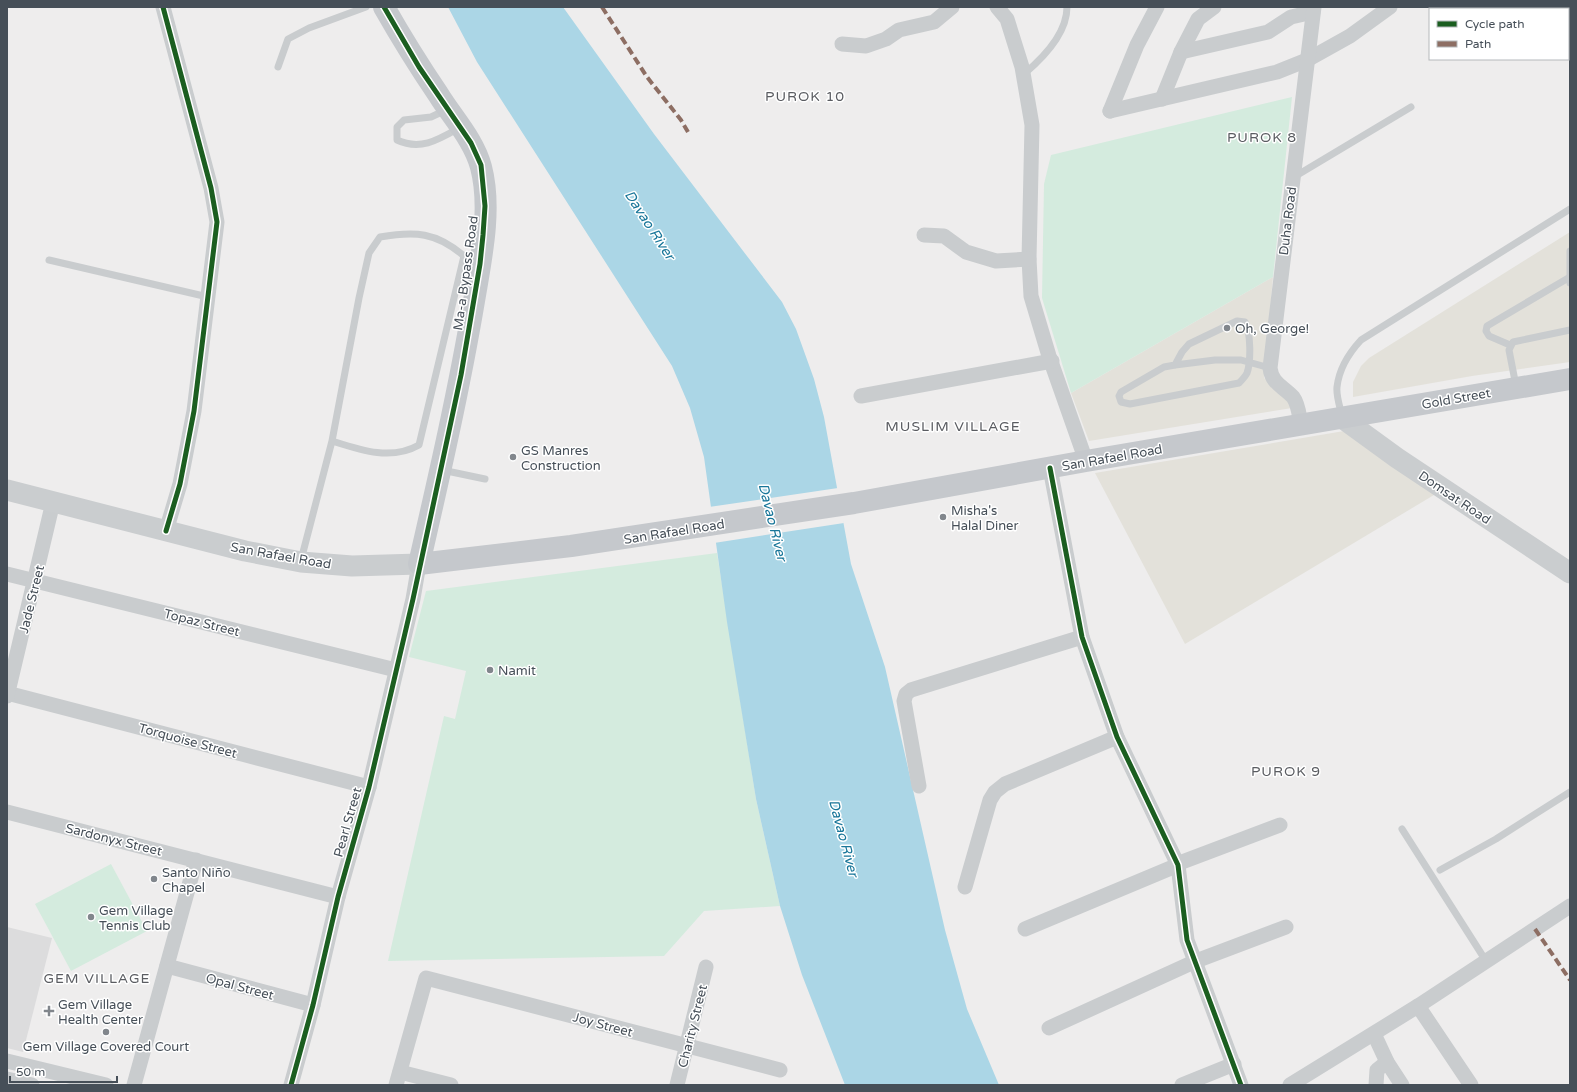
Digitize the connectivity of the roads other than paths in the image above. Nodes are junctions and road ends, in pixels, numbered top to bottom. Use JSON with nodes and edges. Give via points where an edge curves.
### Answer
{"nodes":[{"id":1,"x":163,"y":7,"type":"edge"},
{"id":2,"x":366,"y":7,"type":"edge"},
{"id":3,"x":384,"y":7,"type":"edge"},
{"id":4,"x":952,"y":7,"type":"edge"},
{"id":5,"x":997,"y":7,"type":"edge"},
{"id":6,"x":1067,"y":7,"type":"edge"},
{"id":7,"x":1157,"y":7,"type":"edge"},
{"id":8,"x":1214,"y":7,"type":"edge"},
{"id":9,"x":1390,"y":7,"type":"edge"},
{"id":10,"x":1314,"y":10,"type":"edge"},
{"id":11,"x":842,"y":44,"type":"dead end"},
{"id":12,"x":1181,"y":52,"type":"junction"},
{"id":13,"x":1307,"y":60,"type":"junction"},
{"id":14,"x":278,"y":67,"type":"dead end"},
{"id":15,"x":1024,"y":74,"type":"junction"},
{"id":16,"x":1162,"y":99,"type":"junction"},
{"id":17,"x":1411,"y":107,"type":"dead end"},
{"id":18,"x":448,"y":109,"type":"junction"},
{"id":19,"x":460,"y":127,"type":"junction"},
{"id":20,"x":1292,"y":178,"type":"junction"},
{"id":21,"x":1570,"y":209,"type":"edge"},
{"id":22,"x":924,"y":235,"type":"dead end"},
{"id":23,"x":1570,"y":251,"type":"edge"},
{"id":24,"x":1029,"y":259,"type":"junction"},
{"id":25,"x":49,"y":260,"type":"dead end"},
{"id":26,"x":1570,"y":276,"type":"edge"},
{"id":27,"x":1570,"y":283,"type":"edge"},
{"id":28,"x":208,"y":298,"type":"junction"},
{"id":29,"x":1570,"y":330,"type":"edge"},
{"id":30,"x":1510,"y":345,"type":"junction"},
{"id":31,"x":1052,"y":361,"type":"junction"},
{"id":32,"x":1249,"y":361,"type":"junction"},
{"id":33,"x":1175,"y":365,"type":"junction"},
{"id":34,"x":1270,"y":368,"type":"junction"},
{"id":35,"x":1570,"y":379,"type":"edge"},
{"id":36,"x":1516,"y":388,"type":"junction"},
{"id":37,"x":861,"y":396,"type":"dead end"},
{"id":38,"x":1342,"y":418,"type":"junction"},
{"id":39,"x":1301,"y":425,"type":"junction"},
{"id":40,"x":332,"y":441,"type":"junction"},
{"id":41,"x":1086,"y":461,"type":"junction"},
{"id":42,"x":1050,"y":468,"type":"junction"},
{"id":43,"x":441,"y":469,"type":"junction"},
{"id":44,"x":485,"y":479,"type":"dead end"},
{"id":45,"x":7,"y":490,"type":"edge"},
{"id":46,"x":53,"y":502,"type":"junction"},
{"id":47,"x":166,"y":531,"type":"junction"},
{"id":48,"x":301,"y":562,"type":"junction"},
{"id":49,"x":419,"y":564,"type":"junction"},
{"id":50,"x":1570,"y":573,"type":"edge"},
{"id":51,"x":7,"y":574,"type":"edge"},
{"id":52,"x":36,"y":581,"type":"junction"},
{"id":53,"x":1082,"y":637,"type":"junction"},
{"id":54,"x":396,"y":670,"type":"junction"},
{"id":55,"x":7,"y":694,"type":"edge"},
{"id":56,"x":1117,"y":737,"type":"junction"},
{"id":57,"x":919,"y":786,"type":"dead end"},
{"id":58,"x":369,"y":787,"type":"junction"},
{"id":59,"x":1570,"y":792,"type":"edge"},
{"id":60,"x":7,"y":812,"type":"edge"},
{"id":61,"x":1280,"y":825,"type":"dead end"},
{"id":62,"x":1402,"y":829,"type":"dead end"},
{"id":63,"x":196,"y":860,"type":"junction"},
{"id":64,"x":1178,"y":865,"type":"junction"},
{"id":65,"x":1440,"y":870,"type":"dead end"},
{"id":66,"x":964,"y":887,"type":"dead end"},
{"id":67,"x":338,"y":897,"type":"junction"},
{"id":68,"x":1570,"y":906,"type":"edge"},
{"id":69,"x":1286,"y":927,"type":"dead end"},
{"id":70,"x":1025,"y":929,"type":"dead end"},
{"id":71,"x":1196,"y":961,"type":"junction"},
{"id":72,"x":1486,"y":961,"type":"junction"},
{"id":73,"x":167,"y":966,"type":"junction"},
{"id":74,"x":706,"y":967,"type":"dead end"},
{"id":75,"x":313,"y":1005,"type":"junction"},
{"id":76,"x":1418,"y":1006,"type":"junction"},
{"id":77,"x":1049,"y":1028,"type":"dead end"},
{"id":78,"x":1374,"y":1034,"type":"junction"},
{"id":79,"x":687,"y":1046,"type":"junction"},
{"id":80,"x":7,"y":1061,"type":"edge"},
{"id":81,"x":1387,"y":1062,"type":"junction"},
{"id":82,"x":1234,"y":1064,"type":"junction"},
{"id":83,"x":32,"y":1067,"type":"junction"},
{"id":84,"x":780,"y":1070,"type":"dead end"},
{"id":85,"x":398,"y":1078,"type":"edge"},
{"id":86,"x":7,"y":1079,"type":"edge"},
{"id":87,"x":29,"y":1084,"type":"edge"},
{"id":88,"x":106,"y":1085,"type":"edge"},
{"id":89,"x":134,"y":1085,"type":"edge"},
{"id":90,"x":291,"y":1085,"type":"edge"},
{"id":91,"x":451,"y":1085,"type":"edge"},
{"id":92,"x":677,"y":1085,"type":"edge"},
{"id":93,"x":1182,"y":1085,"type":"edge"},
{"id":94,"x":1240,"y":1085,"type":"edge"},
{"id":95,"x":1290,"y":1085,"type":"edge"},
{"id":96,"x":1376,"y":1085,"type":"edge"},
{"id":97,"x":1402,"y":1085,"type":"edge"},
{"id":98,"x":1471,"y":1085,"type":"edge"}],
"edges":[{"from":1,"to":28,"type":"street","via":[[215,205],[217,238]]},
{"from":2,"to":14,"type":"lane","via":[[309,28],[288,39]]},
{"from":3,"to":18,"type":"main road","name":"Ma-a Bypass Road","via":[[419,67]]},
{"from":4,"to":11,"type":"street","via":[[934,22],[900,30],[886,39],[866,46]]},
{"from":5,"to":15,"type":"street","via":[[1007,19]]},
{"from":6,"to":15,"type":"lane","via":[[1067,15],[1057,38],[1042,59]]},
{"from":7,"to":16,"type":"street","via":[[1137,45],[1110,111]]},
{"from":8,"to":12,"type":"street","via":[[1198,19]]},
{"from":9,"to":13,"type":"street","via":[[1350,36]]},
{"from":10,"to":12,"type":"street","via":[[1291,17],[1268,32]]},
{"from":10,"to":13,"type":"street","name":"Duha Road"},
{"from":12,"to":16,"type":"street"},
{"from":13,"to":16,"type":"street","via":[[1277,72]]},
{"from":13,"to":20,"type":"street","name":"Duha Road"},
{"from":15,"to":24,"type":"street","via":[[1032,125]]},
{"from":17,"to":20,"type":"lane"},
{"from":18,"to":19,"type":"main road","name":"Ma-a Bypass Road"},
{"from":18,"to":19,"type":"lane","via":[[431,117],[404,120],[397,127],[397,140],[410,145],[423,145]]},
{"from":19,"to":43,"type":"main road","name":"Ma-a Bypass Road","via":[[481,165],[485,206],[480,264],[462,375]]},
{"from":20,"to":34,"type":"street","name":"Duha Road"},
{"from":21,"to":38,"type":"lane","via":[[1361,340],[1348,354],[1341,371],[1337,388]]},
{"from":22,"to":24,"type":"street","via":[[944,236],[966,252],[996,261]]},
{"from":23,"to":26,"type":"lane"},
{"from":24,"to":31,"type":"street","via":[[1031,296]]},
{"from":25,"to":28,"type":"lane"},
{"from":26,"to":27,"type":"lane"},
{"from":26,"to":30,"type":"lane","via":[[1487,326],[1489,336]]},
{"from":28,"to":47,"type":"street","via":[[194,411],[180,484]]},
{"from":29,"to":30,"type":"lane","via":[[1513,342]]},
{"from":30,"to":36,"type":"lane"},
{"from":31,"to":37,"type":"street"},
{"from":31,"to":41,"type":"street"},
{"from":32,"to":33,"type":"lane","via":[[1215,360]]},
{"from":32,"to":33,"type":"lane","via":[[1249,329],[1241,320],[1189,344]]},
{"from":32,"to":33,"type":"lane","via":[[1247,374],[1238,383],[1130,404],[1121,402],[1121,392],[1164,367]]},
{"from":32,"to":34,"type":"lane"},
{"from":34,"to":39,"type":"street","via":[[1274,382],[1296,403]]},
{"from":35,"to":36,"type":"main road","name":"Gold Street"},
{"from":36,"to":38,"type":"main road","name":"Gold Street"},
{"from":38,"to":39,"type":"main road","name":"San Rafael Road"},
{"from":38,"to":50,"type":"main road","name":"Domsat Road","via":[[1397,458]]},
{"from":39,"to":41,"type":"main road","name":"San Rafael Road"},
{"from":40,"to":40,"type":"lane","via":[[369,253],[380,237],[405,233],[428,234],[451,245],[464,256],[419,445],[407,452],[380,454]]},
{"from":40,"to":48,"type":"lane"},
{"from":41,"to":42,"type":"main road","name":"San Rafael Road"},
{"from":42,"to":49,"type":"main road","name":"San Rafael Road","via":[[854,503],[654,534]]},
{"from":42,"to":53,"type":"street"},
{"from":43,"to":44,"type":"lane"},
{"from":43,"to":49,"type":"main road","name":"Ma-a Bypass Road"},
{"from":45,"to":46,"type":"main road","name":"San Rafael Road"},
{"from":46,"to":47,"type":"main road","name":"San Rafael Road"},
{"from":46,"to":52,"type":"street","name":"Jade Street"},
{"from":47,"to":48,"type":"main road","name":"San Rafael Road"},
{"from":48,"to":49,"type":"main road","name":"San Rafael Road","via":[[352,566]]},
{"from":49,"to":54,"type":"street","name":"Pearl Street"},
{"from":51,"to":52,"type":"street","name":"Topaz Street"},
{"from":52,"to":54,"type":"street","name":"Topaz Street"},
{"from":52,"to":55,"type":"street","name":"Jade Street"},
{"from":53,"to":56,"type":"street"},
{"from":53,"to":57,"type":"street","via":[[911,690],[906,694],[904,701]]},
{"from":54,"to":58,"type":"street","name":"Pearl Street"},
{"from":55,"to":58,"type":"street","name":"Torquoise Street"},
{"from":56,"to":64,"type":"street"},
{"from":56,"to":66,"type":"street","via":[[1005,784],[995,792],[990,800]]},
{"from":58,"to":67,"type":"street","name":"Pearl Street"},
{"from":59,"to":65,"type":"lane","via":[[1496,839]]},
{"from":60,"to":63,"type":"street","name":"Sardonyx Street"},
{"from":61,"to":64,"type":"street","via":[[1195,856]]},
{"from":62,"to":72,"type":"lane"},
{"from":63,"to":67,"type":"street","name":"Sardonyx Street"},
{"from":63,"to":73,"type":"street"},
{"from":64,"to":70,"type":"street"},
{"from":64,"to":71,"type":"street","via":[[1187,940]]},
{"from":67,"to":75,"type":"street","name":"Pearl Street"},
{"from":68,"to":72,"type":"street"},
{"from":69,"to":71,"type":"street"},
{"from":71,"to":77,"type":"street"},
{"from":71,"to":82,"type":"street"},
{"from":72,"to":76,"type":"street"},
{"from":73,"to":75,"type":"street","name":"Opal Street"},
{"from":73,"to":89,"type":"street"},
{"from":74,"to":79,"type":"street","name":"Charity Street"},
{"from":75,"to":90,"type":"street","name":"Pearl Street"},
{"from":76,"to":78,"type":"street"},
{"from":76,"to":98,"type":"street"},
{"from":78,"to":81,"type":"street"},
{"from":78,"to":95,"type":"street"},
{"from":79,"to":84,"type":"street","name":"Joy Street"},
{"from":79,"to":85,"type":"street","name":"Joy Street","via":[[426,978]]},
{"from":79,"to":92,"type":"street","name":"Charity Street"},
{"from":80,"to":83,"type":"street"},
{"from":81,"to":96,"type":"street","via":[[1377,1070]]},
{"from":81,"to":97,"type":"street"},
{"from":82,"to":93,"type":"street"},
{"from":82,"to":94,"type":"street"},
{"from":83,"to":87,"type":"street"},
{"from":83,"to":88,"type":"street"},
{"from":85,"to":91,"type":"street"},
{"from":86,"to":87,"type":"street"}]}
